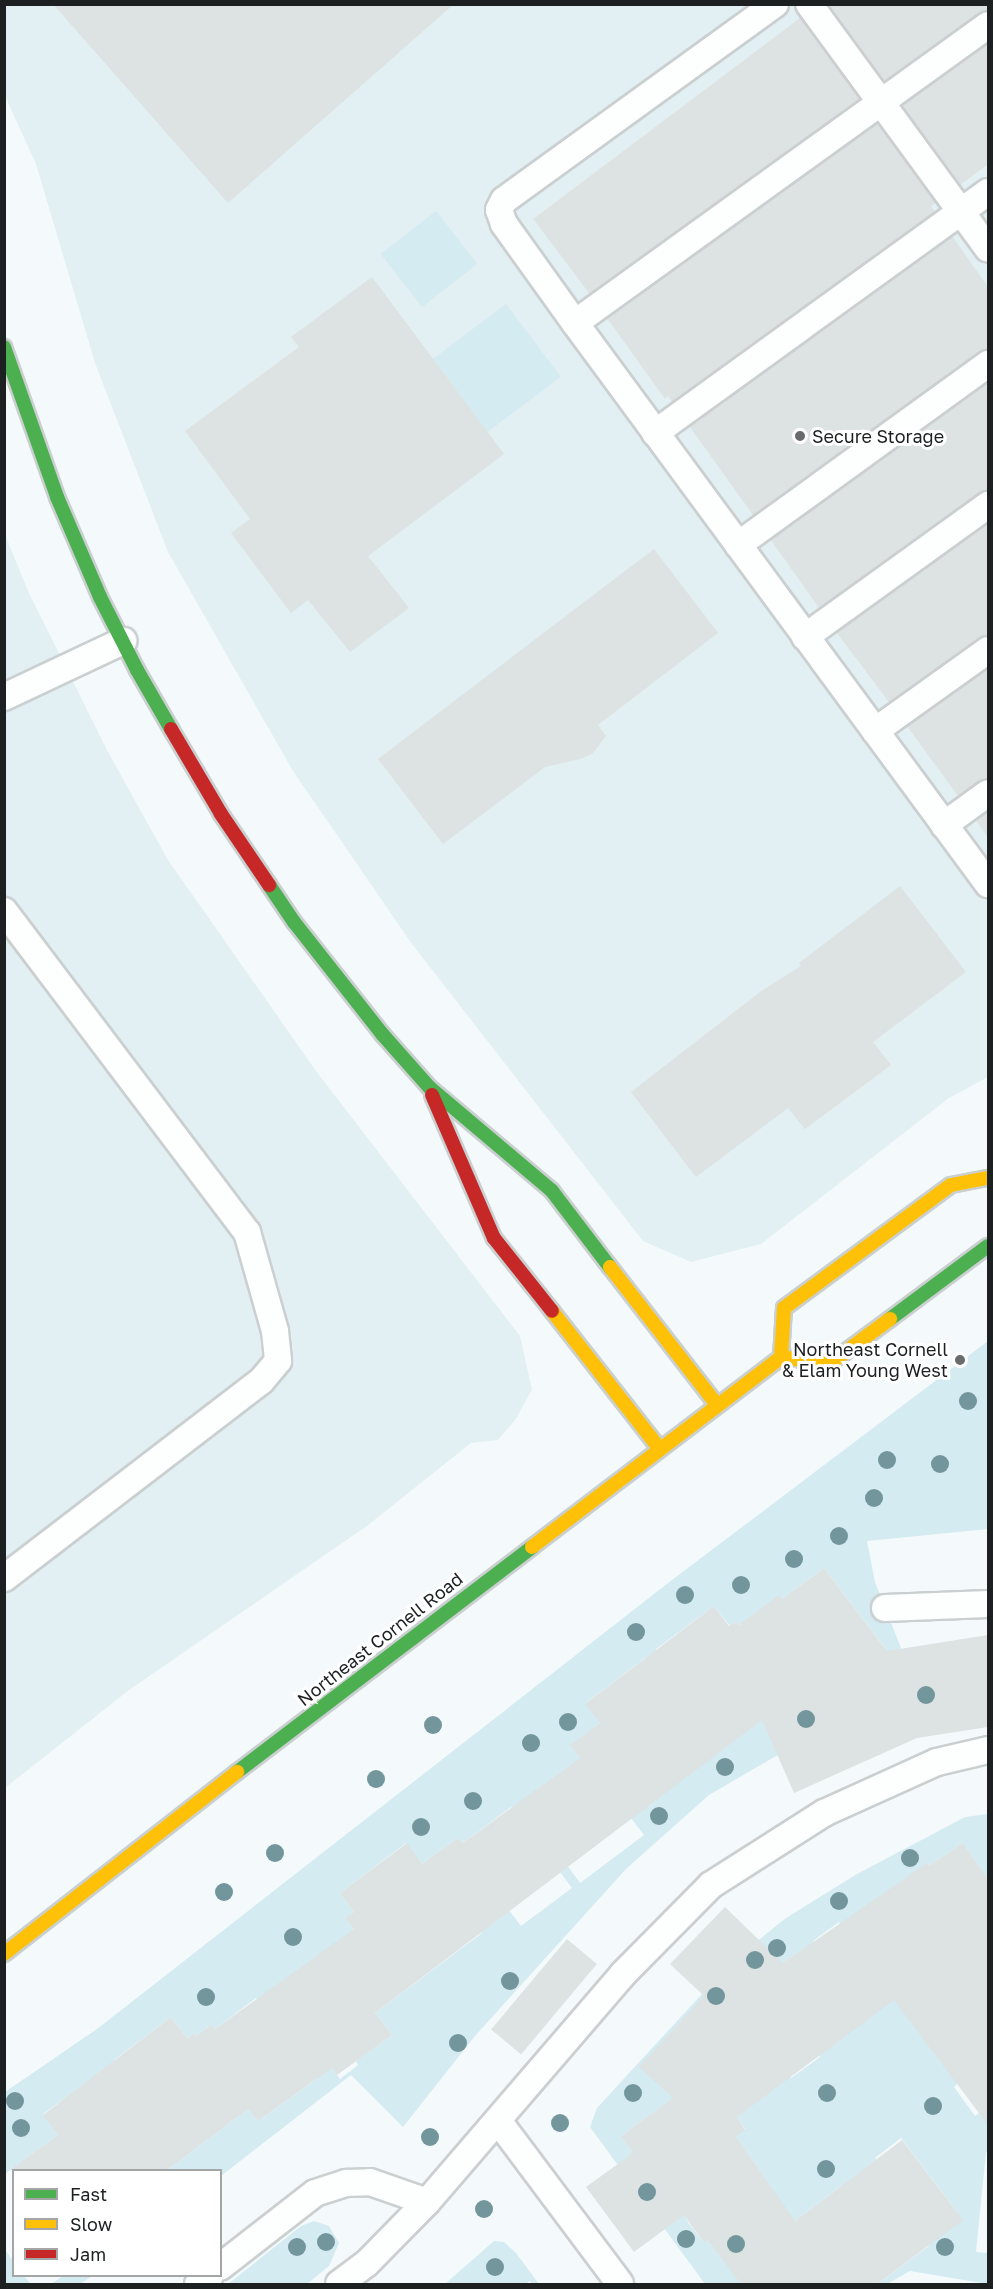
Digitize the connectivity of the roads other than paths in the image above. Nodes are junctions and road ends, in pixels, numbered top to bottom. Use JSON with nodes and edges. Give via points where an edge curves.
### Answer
{"nodes":[{"id":1,"x":775,"y":4,"type":"edge"},
{"id":2,"x":809,"y":4,"type":"edge"},
{"id":3,"x":988,"y":25,"type":"edge"},
{"id":4,"x":881,"y":102,"type":"junction"},
{"id":5,"x":988,"y":192,"type":"edge"},
{"id":6,"x":961,"y":212,"type":"junction"},
{"id":7,"x":988,"y":249,"type":"edge"},
{"id":8,"x":575,"y":323,"type":"junction"},
{"id":9,"x":4,"y":347,"type":"edge"},
{"id":10,"x":988,"y":364,"type":"edge"},
{"id":11,"x":655,"y":433,"type":"junction"},
{"id":12,"x":988,"y":505,"type":"edge"},
{"id":13,"x":738,"y":545,"type":"junction"},
{"id":14,"x":806,"y":637,"type":"junction"},
{"id":15,"x":123,"y":641,"type":"junction"},
{"id":16,"x":988,"y":650,"type":"edge"},
{"id":17,"x":4,"y":697,"type":"edge"},
{"id":18,"x":875,"y":731,"type":"junction"},
{"id":19,"x":988,"y":793,"type":"edge"},
{"id":20,"x":944,"y":825,"type":"junction"},
{"id":21,"x":988,"y":884,"type":"edge"},
{"id":22,"x":4,"y":911,"type":"edge"},
{"id":23,"x":429,"y":1088,"type":"junction"},
{"id":24,"x":988,"y":1178,"type":"edge"},
{"id":25,"x":988,"y":1246,"type":"edge"},
{"id":26,"x":781,"y":1357,"type":"junction"},
{"id":27,"x":717,"y":1405,"type":"junction"},
{"id":28,"x":660,"y":1449,"type":"junction"},
{"id":29,"x":4,"y":1578,"type":"edge"},
{"id":30,"x":988,"y":1604,"type":"edge"},
{"id":31,"x":885,"y":1608,"type":"dead end"},
{"id":32,"x":988,"y":1750,"type":"edge"},
{"id":33,"x":4,"y":1954,"type":"edge"},
{"id":34,"x":498,"y":2122,"type":"junction"},
{"id":35,"x":427,"y":2202,"type":"junction"},
{"id":36,"x":222,"y":2265,"type":"edge"},
{"id":37,"x":339,"y":2284,"type":"edge"},
{"id":38,"x":620,"y":2284,"type":"edge"}],
"edges":[{"from":1,"to":8,"type":"lane","via":[[504,200],[499,210],[504,224]]},
{"from":2,"to":4,"type":"lane"},
{"from":3,"to":4,"type":"lane"},
{"from":4,"to":6,"type":"lane"},
{"from":4,"to":8,"type":"lane"},
{"from":5,"to":6,"type":"lane"},
{"from":6,"to":7,"type":"lane"},
{"from":6,"to":11,"type":"lane"},
{"from":8,"to":11,"type":"lane"},
{"from":9,"to":15,"type":"main road","via":[[57,497]]},
{"from":10,"to":13,"type":"lane"},
{"from":11,"to":13,"type":"lane"},
{"from":12,"to":14,"type":"lane"},
{"from":13,"to":14,"type":"lane"},
{"from":14,"to":18,"type":"lane"},
{"from":15,"to":17,"type":"lane"},
{"from":15,"to":23,"type":"main road","via":[[221,814],[294,922]]},
{"from":16,"to":18,"type":"lane"},
{"from":18,"to":20,"type":"lane"},
{"from":19,"to":20,"type":"lane"},
{"from":20,"to":21,"type":"lane"},
{"from":22,"to":29,"type":"lane","via":[[247,1232],[275,1331],[278,1361],[261,1381]]},
{"from":23,"to":27,"type":"main road","via":[[552,1191]]},
{"from":23,"to":28,"type":"main road","via":[[494,1238]]},
{"from":24,"to":26,"type":"main road","via":[[951,1185],[784,1308]]},
{"from":25,"to":26,"type":"main road","via":[[829,1364]]},
{"from":26,"to":27,"type":"main road","name":"Northeast Cornell Road"},
{"from":27,"to":28,"type":"main road","name":"Northeast Cornell Road"},
{"from":28,"to":33,"type":"main road","name":"Northeast Cornell Road"},
{"from":30,"to":31,"type":"lane"},
{"from":32,"to":34,"type":"lane","via":[[937,1762],[824,1813],[711,1885],[623,1974]]},
{"from":34,"to":35,"type":"lane"},
{"from":34,"to":38,"type":"lane"},
{"from":35,"to":36,"type":"lane","via":[[370,2182],[346,2183],[315,2193]]},
{"from":35,"to":37,"type":"lane","via":[[366,2264]]}]}
